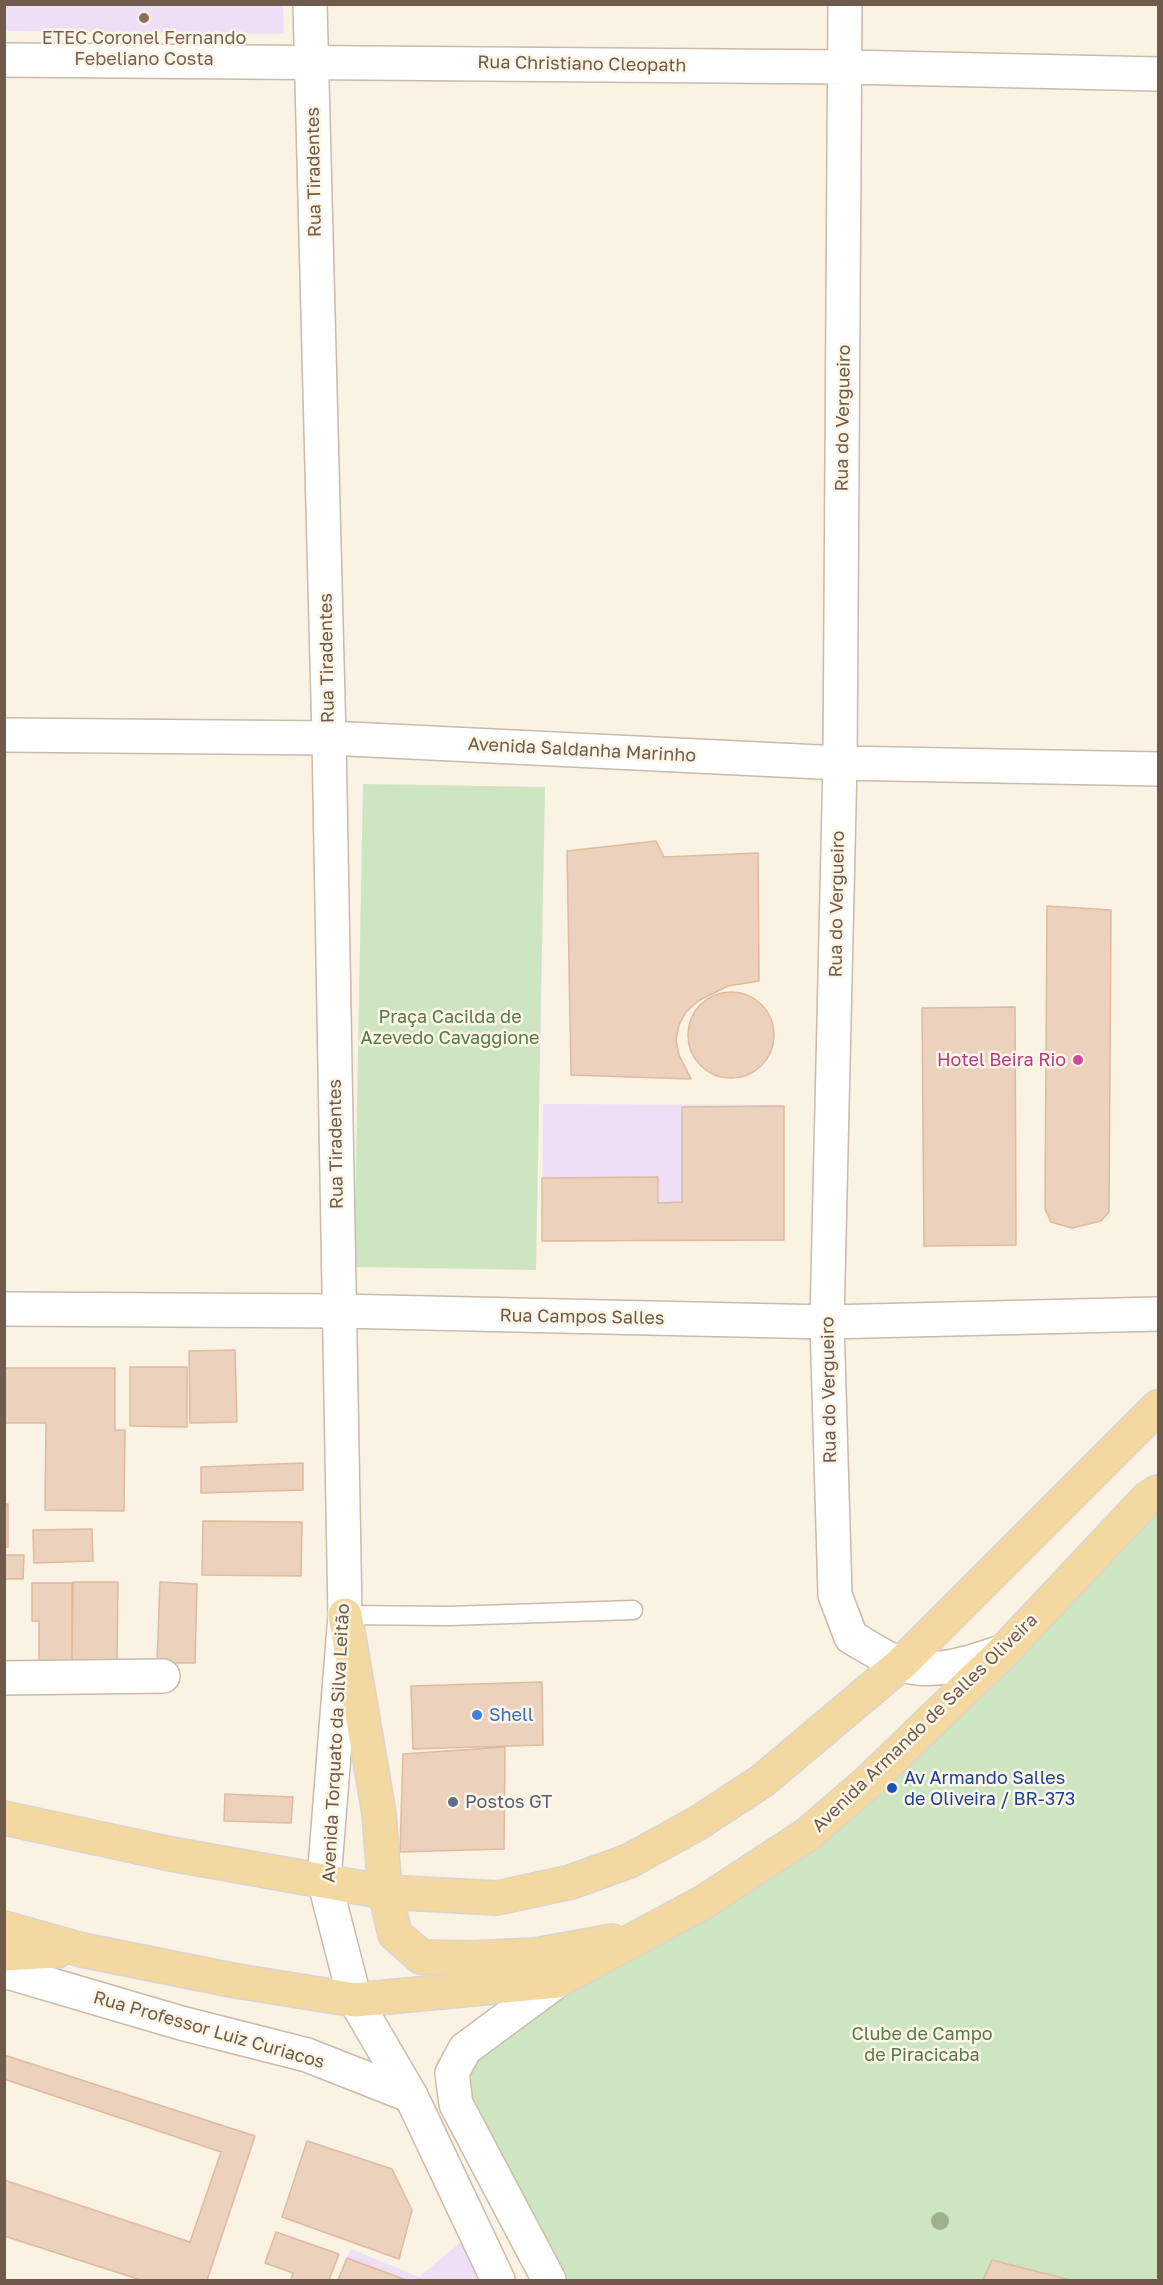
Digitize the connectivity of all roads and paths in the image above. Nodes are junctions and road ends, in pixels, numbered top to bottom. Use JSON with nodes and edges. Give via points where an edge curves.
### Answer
{"nodes":[{"id":1,"x":310,"y":4,"type":"edge"},
{"id":2,"x":845,"y":4,"type":"edge"},
{"id":3,"x":4,"y":60,"type":"edge"},
{"id":4,"x":311,"y":61,"type":"junction"},
{"id":5,"x":846,"y":67,"type":"junction"},
{"id":6,"x":1158,"y":74,"type":"edge"},
{"id":7,"x":4,"y":735,"type":"edge"},
{"id":8,"x":329,"y":738,"type":"junction"},
{"id":9,"x":840,"y":763,"type":"junction"},
{"id":10,"x":1158,"y":769,"type":"edge"},
{"id":11,"x":4,"y":1309,"type":"edge"},
{"id":12,"x":339,"y":1311,"type":"junction"},
{"id":13,"x":1158,"y":1314,"type":"edge"},
{"id":14,"x":827,"y":1322,"type":"junction"},
{"id":15,"x":1158,"y":1407,"type":"edge"},
{"id":16,"x":1155,"y":1493,"type":"edge"},
{"id":17,"x":633,"y":1610,"type":"dead end"},
{"id":18,"x":345,"y":1615,"type":"junction"},
{"id":19,"x":1004,"y":1651,"type":"junction"},
{"id":20,"x":901,"y":1664,"type":"junction"},
{"id":21,"x":164,"y":1676,"type":"dead end"},
{"id":22,"x":4,"y":1677,"type":"edge"},
{"id":23,"x":4,"y":1818,"type":"edge"},
{"id":24,"x":324,"y":1880,"type":"junction"},
{"id":25,"x":385,"y":1892,"type":"junction"},
{"id":26,"x":4,"y":1928,"type":"edge"},
{"id":27,"x":643,"y":1935,"type":"junction"},
{"id":28,"x":82,"y":1950,"type":"junction"},
{"id":29,"x":4,"y":1954,"type":"edge"},
{"id":30,"x":4,"y":1971,"type":"edge"},
{"id":31,"x":557,"y":1981,"type":"junction"},
{"id":32,"x":356,"y":2000,"type":"junction"},
{"id":33,"x":411,"y":2096,"type":"junction"},
{"id":34,"x":498,"y":2280,"type":"edge"},
{"id":35,"x":549,"y":2280,"type":"edge"}],
"edges":[{"from":1,"to":4,"type":"street","name":"Rua Tiradentes"},
{"from":2,"to":5,"type":"street","name":"Rua do Vergueiro"},
{"from":3,"to":4,"type":"street","name":"Rua Christiano Cleopath"},
{"from":4,"to":5,"type":"street","name":"Rua Christiano Cleopath"},
{"from":4,"to":8,"type":"street","name":"Rua Tiradentes"},
{"from":5,"to":6,"type":"street","name":"Rua Christiano Cleopath"},
{"from":5,"to":9,"type":"street","name":"Rua do Vergueiro"},
{"from":7,"to":8,"type":"street","name":"Avenida Saldanha Marinho"},
{"from":8,"to":9,"type":"street","name":"Avenida Saldanha Marinho"},
{"from":8,"to":12,"type":"street","name":"Rua Tiradentes"},
{"from":9,"to":10,"type":"street","name":"Avenida Saldanha Marinho"},
{"from":9,"to":14,"type":"street","name":"Rua do Vergueiro"},
{"from":11,"to":12,"type":"street","name":"Rua Campos Salles"},
{"from":12,"to":14,"type":"street","name":"Rua Campos Salles"},
{"from":12,"to":18,"type":"street","name":"Avenida Torquato da Silva Leitão"},
{"from":13,"to":14,"type":"street","name":"Rua Campos Salles"},
{"from":14,"to":20,"type":"street","name":"Rua do Vergueiro","via":[[835,1594],[851,1637]]},
{"from":15,"to":20,"type":"main road"},
{"from":16,"to":19,"type":"main road","name":"Avenida Armando de Salles Oliveira"},
{"from":17,"to":18,"type":"lane"},
{"from":18,"to":24,"type":"street","name":"Avenida Torquato da Silva Leitão"},
{"from":18,"to":25,"type":"main road","via":[[379,1813]]},
{"from":19,"to":20,"type":"street","name":"Rua do Vergueiro","via":[[974,1662],[937,1668]]},
{"from":19,"to":27,"type":"main road","name":"Avenida Armando de Salles Oliveira","via":[[866,1784],[808,1834],[714,1896]]},
{"from":20,"to":25,"type":"main road","via":[[762,1781],[698,1823],[629,1861],[572,1882],[497,1898]]},
{"from":21,"to":22,"type":"street"},
{"from":23,"to":24,"type":"main road","via":[[171,1854]]},
{"from":24,"to":25,"type":"main road"},
{"from":24,"to":32,"type":"street","name":"Avenida Torquato da Silva Leitão"},
{"from":25,"to":27,"type":"main road","via":[[395,1934],[421,1957],[536,1955]]},
{"from":26,"to":28,"type":"main road","name":"Avenida Armando de Salles Oliveira"},
{"from":27,"to":31,"type":"main road","name":"Avenida Armando de Salles Oliveira"},
{"from":28,"to":29,"type":"main road"},
{"from":28,"to":32,"type":"main road","name":"Avenida Armando de Salles Oliveira"},
{"from":30,"to":33,"type":"street","name":"Rua Professor Luiz Curiacos","via":[[307,2055]]},
{"from":31,"to":32,"type":"main road","name":"Avenida Armando de Salles Oliveira"},
{"from":31,"to":35,"type":"street","via":[[465,2049],[452,2073],[456,2104]]},
{"from":32,"to":33,"type":"street","name":"Avenida Torquato da Silva Leitão"},
{"from":33,"to":34,"type":"street","name":"Avenida Torquato da Silva Leitão"}]}
